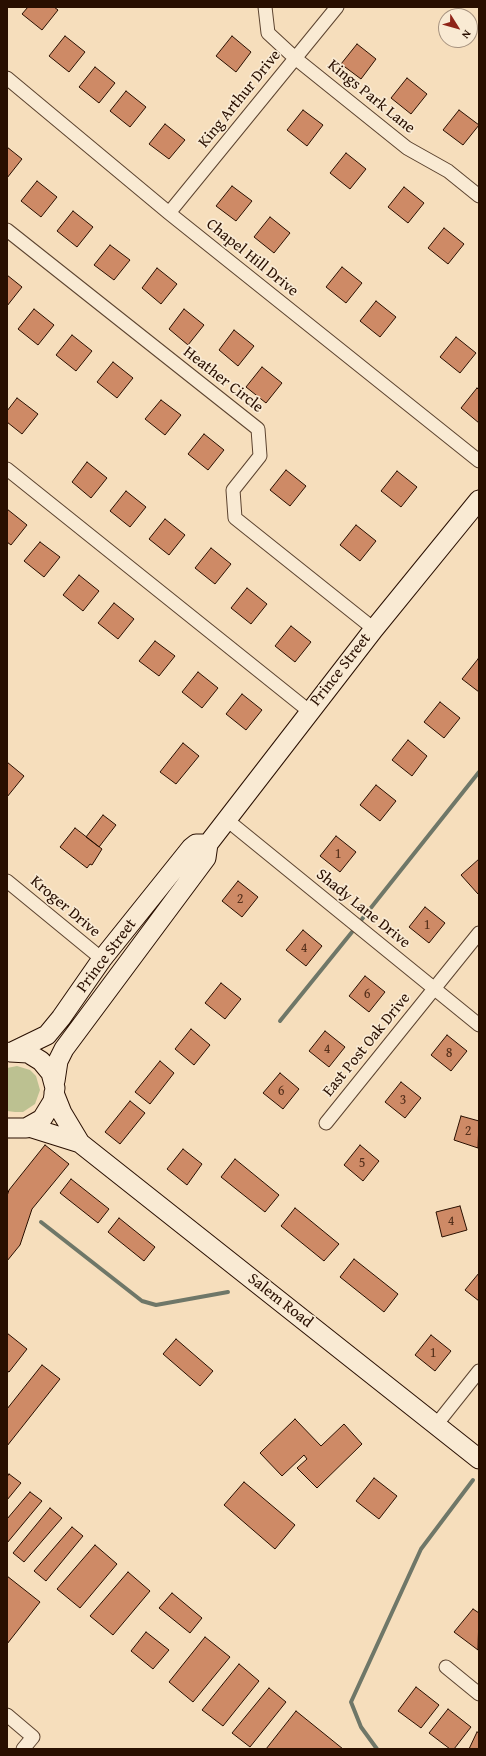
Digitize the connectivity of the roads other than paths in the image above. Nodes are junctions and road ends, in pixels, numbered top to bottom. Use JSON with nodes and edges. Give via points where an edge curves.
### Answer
{"nodes":[{"id":1,"x":265,"y":7,"type":"edge"},
{"id":2,"x":337,"y":7,"type":"edge"},
{"id":3,"x":295,"y":58,"type":"junction"},
{"id":4,"x":7,"y":78,"type":"edge"},
{"id":5,"x":479,"y":196,"type":"edge"},
{"id":6,"x":169,"y":213,"type":"junction"},
{"id":7,"x":7,"y":230,"type":"edge"},
{"id":8,"x":479,"y":461,"type":"edge"},
{"id":9,"x":7,"y":469,"type":"edge"},
{"id":10,"x":479,"y":500,"type":"edge"},
{"id":11,"x":374,"y":629,"type":"junction"},
{"id":12,"x":309,"y":711,"type":"junction"},
{"id":13,"x":227,"y":820,"type":"junction"},
{"id":14,"x":199,"y":846,"type":"junction"},
{"id":15,"x":7,"y":881,"type":"edge"},
{"id":16,"x":479,"y":933,"type":"edge"},
{"id":17,"x":102,"y":960,"type":"junction"},
{"id":18,"x":434,"y":989,"type":"junction"},
{"id":19,"x":479,"y":1024,"type":"edge"},
{"id":20,"x":10,"y":1052,"type":"edge"},
{"id":21,"x":54,"y":1087,"type":"junction"},
{"id":22,"x":326,"y":1123,"type":"dead end"},
{"id":23,"x":14,"y":1129,"type":"edge"},
{"id":24,"x":80,"y":1142,"type":"junction"},
{"id":25,"x":479,"y":1370,"type":"edge"},
{"id":26,"x":436,"y":1425,"type":"junction"},
{"id":27,"x":479,"y":1459,"type":"edge"},
{"id":28,"x":446,"y":1667,"type":"dead end"},
{"id":29,"x":479,"y":1694,"type":"edge"},
{"id":30,"x":7,"y":1715,"type":"edge"},
{"id":31,"x":24,"y":1749,"type":"edge"}],
"edges":[{"from":1,"to":3,"type":"street","name":"Kings Park Lane","via":[[268,33]]},
{"from":2,"to":3,"type":"street","name":"King Arthur Drive"},
{"from":3,"to":5,"type":"street","name":"Kings Park Lane","via":[[407,148],[448,171]]},
{"from":3,"to":6,"type":"street","name":"King Arthur Drive"},
{"from":4,"to":6,"type":"street","name":"Chapel Hill Drive"},
{"from":6,"to":8,"type":"street","name":"Chapel Hill Drive"},
{"from":7,"to":11,"type":"street","name":"Heather Circle","via":[[258,429],[260,456],[232,490],[235,518]]},
{"from":9,"to":12,"type":"street"},
{"from":10,"to":11,"type":"main road","name":"Prince Street"},
{"from":11,"to":12,"type":"main road","name":"Prince Street"},
{"from":12,"to":13,"type":"main road","name":"Prince Street"},
{"from":13,"to":14,"type":"main road","name":"Prince Street"},
{"from":13,"to":18,"type":"street","name":"Shady Lane Drive"},
{"from":14,"to":17,"type":"main road","name":"Prince Street"},
{"from":14,"to":21,"type":"main road","name":"Prince Street","via":[[192,866],[161,906],[158,921],[64,1048],[58,1061]]},
{"from":15,"to":17,"type":"street","name":"Kroger Drive"},
{"from":16,"to":18,"type":"street","name":"East Post Oak Drive"},
{"from":17,"to":20,"type":"main road","name":"Prince Street","via":[[47,1035]]},
{"from":18,"to":19,"type":"street","name":"Shady Lane Drive"},
{"from":18,"to":22,"type":"street","name":"East Post Oak Drive"},
{"from":20,"to":21,"type":"main road","name":"Salem Road","via":[[28,1053],[41,1061],[51,1073]]},
{"from":21,"to":23,"type":"main road","name":"Prince Street","via":[[53,1101],[47,1114],[42,1119]]},
{"from":21,"to":24,"type":"main road","name":"Salem Road","via":[[62,1113]]},
{"from":23,"to":24,"type":"main road","name":"Salem Road"},
{"from":24,"to":26,"type":"main road","name":"Salem Road"},
{"from":25,"to":26,"type":"street"},
{"from":26,"to":27,"type":"main road","name":"Salem Road"},
{"from":28,"to":29,"type":"street"},
{"from":30,"to":31,"type":"street","via":[[33,1737]]}]}
